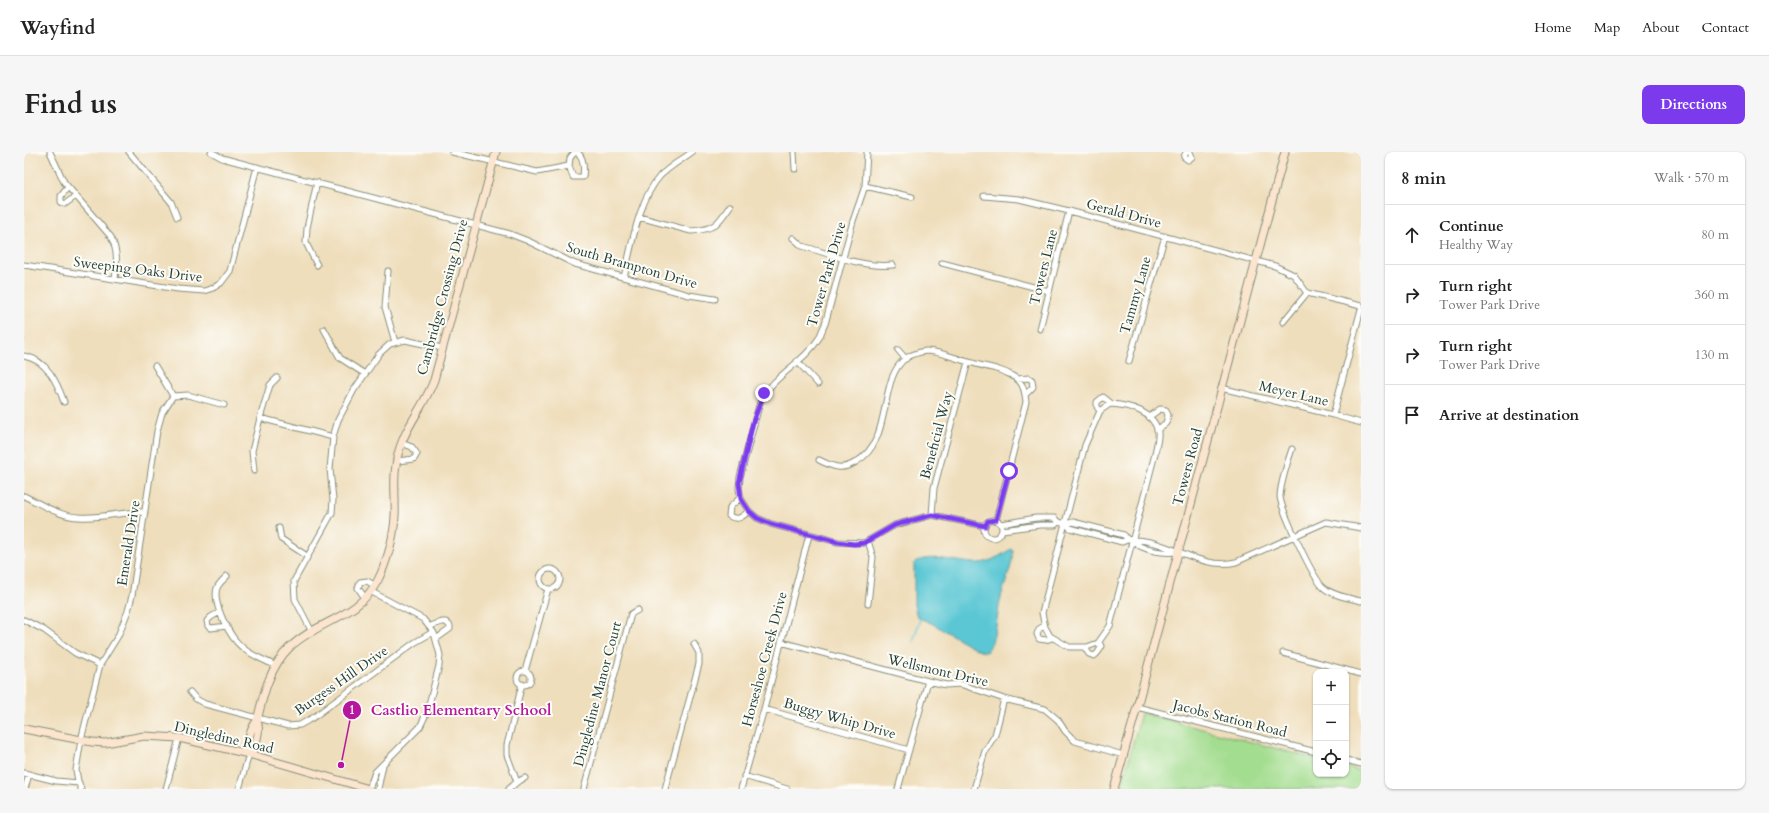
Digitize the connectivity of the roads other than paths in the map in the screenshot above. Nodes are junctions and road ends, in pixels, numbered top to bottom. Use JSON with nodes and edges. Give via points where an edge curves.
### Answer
{"nodes":[{"id":1,"x":50,"y":152,"type":"edge"},
{"id":2,"x":129,"y":152,"type":"edge"},
{"id":3,"x":211,"y":152,"type":"edge"},
{"id":4,"x":452,"y":152,"type":"edge"},
{"id":5,"x":496,"y":152,"type":"edge"},
{"id":6,"x":692,"y":152,"type":"edge"},
{"id":7,"x":794,"y":152,"type":"edge"},
{"id":8,"x":867,"y":152,"type":"edge"},
{"id":9,"x":1186,"y":152,"type":"edge"},
{"id":10,"x":1190,"y":152,"type":"edge"},
{"id":11,"x":1284,"y":152,"type":"edge"},
{"id":12,"x":493,"y":162,"type":"junction"},
{"id":13,"x":570,"y":166,"type":"junction"},
{"id":14,"x":257,"y":167,"type":"junction"},
{"id":15,"x":795,"y":169,"type":"dead end"},
{"id":16,"x":317,"y":182,"type":"junction"},
{"id":17,"x":865,"y":186,"type":"junction"},
{"id":18,"x":68,"y":187,"type":"junction"},
{"id":19,"x":76,"y":196,"type":"junction"},
{"id":20,"x":984,"y":196,"type":"dead end"},
{"id":21,"x":912,"y":197,"type":"dead end"},
{"id":22,"x":730,"y":206,"type":"dead end"},
{"id":23,"x":1069,"y":210,"type":"junction"},
{"id":24,"x":639,"y":217,"type":"junction"},
{"id":25,"x":177,"y":218,"type":"dead end"},
{"id":26,"x":475,"y":226,"type":"junction"},
{"id":27,"x":1164,"y":236,"type":"junction"},
{"id":28,"x":793,"y":238,"type":"dead end"},
{"id":29,"x":844,"y":258,"type":"junction"},
{"id":30,"x":1256,"y":260,"type":"junction"},
{"id":31,"x":942,"y":262,"type":"dead end"},
{"id":32,"x":24,"y":265,"type":"edge"},
{"id":33,"x":893,"y":265,"type":"dead end"},
{"id":34,"x":317,"y":266,"type":"dead end"},
{"id":35,"x":388,"y":271,"type":"dead end"},
{"id":36,"x":624,"y":277,"type":"junction"},
{"id":37,"x":115,"y":279,"type":"junction"},
{"id":38,"x":1049,"y":291,"type":"junction"},
{"id":39,"x":1307,"y":293,"type":"junction"},
{"id":40,"x":715,"y":299,"type":"dead end"},
{"id":41,"x":1361,"y":306,"type":"edge"},
{"id":42,"x":1361,"y":309,"type":"edge"},
{"id":43,"x":1283,"y":322,"type":"dead end"},
{"id":44,"x":324,"y":329,"type":"dead end"},
{"id":45,"x":1040,"y":329,"type":"dead end"},
{"id":46,"x":395,"y":342,"type":"junction"},
{"id":47,"x":442,"y":348,"type":"junction"},
{"id":48,"x":898,"y":350,"type":"dead end"},
{"id":49,"x":24,"y":356,"type":"edge"},
{"id":50,"x":906,"y":358,"type":"junction"},
{"id":51,"x":797,"y":361,"type":"junction"},
{"id":52,"x":1129,"y":361,"type":"dead end"},
{"id":53,"x":968,"y":362,"type":"junction"},
{"id":54,"x":155,"y":366,"type":"dead end"},
{"id":55,"x":365,"y":374,"type":"junction"},
{"id":56,"x":277,"y":378,"type":"dead end"},
{"id":57,"x":1017,"y":379,"type":"junction"},
{"id":58,"x":818,"y":384,"type":"dead end"},
{"id":59,"x":1221,"y":388,"type":"junction"},
{"id":60,"x":1025,"y":395,"type":"junction"},
{"id":61,"x":173,"y":396,"type":"junction"},
{"id":62,"x":64,"y":402,"type":"dead end"},
{"id":63,"x":1112,"y":404,"type":"junction"},
{"id":64,"x":224,"y":406,"type":"dead end"},
{"id":65,"x":1100,"y":411,"type":"junction"},
{"id":66,"x":1333,"y":415,"type":"junction"},
{"id":67,"x":1149,"y":416,"type":"junction"},
{"id":68,"x":260,"y":418,"type":"junction"},
{"id":69,"x":1361,"y":423,"type":"edge"},
{"id":70,"x":1157,"y":430,"type":"junction"},
{"id":71,"x":333,"y":437,"type":"junction"},
{"id":72,"x":401,"y":443,"type":"junction"},
{"id":73,"x":1292,"y":449,"type":"dead end"},
{"id":74,"x":819,"y":460,"type":"dead end"},
{"id":75,"x":397,"y":461,"type":"junction"},
{"id":76,"x":254,"y":471,"type":"dead end"},
{"id":77,"x":24,"y":496,"type":"edge"},
{"id":78,"x":741,"y":497,"type":"junction"},
{"id":79,"x":749,"y":511,"type":"junction"},
{"id":80,"x":145,"y":512,"type":"junction"},
{"id":81,"x":932,"y":515,"type":"junction"},
{"id":82,"x":996,"y":520,"type":"junction"},
{"id":83,"x":1066,"y":524,"type":"junction"},
{"id":84,"x":985,"y":526,"type":"junction"},
{"id":85,"x":1002,"y":527,"type":"junction"},
{"id":86,"x":279,"y":528,"type":"dead end"},
{"id":87,"x":1361,"y":528,"type":"edge"},
{"id":88,"x":809,"y":534,"type":"junction"},
{"id":89,"x":1295,"y":535,"type":"junction"},
{"id":90,"x":1130,"y":540,"type":"junction"},
{"id":91,"x":868,"y":541,"type":"junction"},
{"id":92,"x":1178,"y":552,"type":"junction"},
{"id":93,"x":307,"y":556,"type":"junction"},
{"id":94,"x":227,"y":576,"type":"dead end"},
{"id":95,"x":548,"y":589,"type":"junction"},
{"id":96,"x":370,"y":591,"type":"junction"},
{"id":97,"x":1361,"y":601,"type":"edge"},
{"id":98,"x":868,"y":604,"type":"dead end"},
{"id":99,"x":638,"y":610,"type":"dead end"},
{"id":100,"x":220,"y":612,"type":"junction"},
{"id":101,"x":24,"y":620,"type":"edge"},
{"id":102,"x":227,"y":626,"type":"junction"},
{"id":103,"x":430,"y":626,"type":"junction"},
{"id":104,"x":1044,"y":626,"type":"junction"},
{"id":105,"x":312,"y":632,"type":"junction"},
{"id":106,"x":434,"y":632,"type":"junction"},
{"id":107,"x":1052,"y":638,"type":"junction"},
{"id":108,"x":436,"y":639,"type":"junction"},
{"id":109,"x":781,"y":642,"type":"junction"},
{"id":110,"x":1099,"y":642,"type":"junction"},
{"id":111,"x":694,"y":644,"type":"dead end"},
{"id":112,"x":1085,"y":648,"type":"junction"},
{"id":113,"x":1283,"y":653,"type":"dead end"},
{"id":114,"x":100,"y":665,"type":"junction"},
{"id":115,"x":276,"y":666,"type":"junction"},
{"id":116,"x":525,"y":671,"type":"junction"},
{"id":117,"x":1361,"y":674,"type":"edge"},
{"id":118,"x":928,"y":681,"type":"junction"},
{"id":119,"x":522,"y":684,"type":"junction"},
{"id":120,"x":190,"y":692,"type":"dead end"},
{"id":121,"x":1004,"y":699,"type":"junction"},
{"id":122,"x":1137,"y":707,"type":"junction"},
{"id":123,"x":764,"y":709,"type":"junction"},
{"id":124,"x":257,"y":719,"type":"junction"},
{"id":125,"x":24,"y":729,"type":"edge"},
{"id":126,"x":179,"y":738,"type":"junction"},
{"id":127,"x":80,"y":740,"type":"junction"},
{"id":128,"x":909,"y":750,"type":"junction"},
{"id":129,"x":1313,"y":751,"type":"edge"},
{"id":130,"x":249,"y":754,"type":"junction"},
{"id":131,"x":1123,"y":755,"type":"junction"},
{"id":132,"x":1349,"y":761,"type":"edge"},
{"id":133,"x":1361,"y":764,"type":"edge"},
{"id":134,"x":382,"y":765,"type":"junction"},
{"id":135,"x":27,"y":774,"type":"edge"},
{"id":136,"x":744,"y":776,"type":"junction"},
{"id":137,"x":525,"y":778,"type":"dead end"},
{"id":138,"x":517,"y":782,"type":"junction"},
{"id":139,"x":79,"y":783,"type":"junction"},
{"id":140,"x":25,"y":789,"type":"edge"},
{"id":141,"x":82,"y":789,"type":"edge"},
{"id":142,"x":166,"y":789,"type":"edge"},
{"id":143,"x":239,"y":789,"type":"edge"},
{"id":144,"x":369,"y":789,"type":"edge"},
{"id":145,"x":378,"y":789,"type":"edge"},
{"id":146,"x":509,"y":789,"type":"edge"},
{"id":147,"x":584,"y":789,"type":"edge"},
{"id":148,"x":665,"y":789,"type":"edge"},
{"id":149,"x":740,"y":789,"type":"edge"},
{"id":150,"x":787,"y":789,"type":"edge"},
{"id":151,"x":898,"y":789,"type":"edge"},
{"id":152,"x":974,"y":789,"type":"edge"},
{"id":153,"x":1114,"y":789,"type":"edge"}],
"edges":[{"from":1,"to":18,"type":"street"},
{"from":2,"to":25,"type":"street","via":[[171,202]]},
{"from":3,"to":14,"type":"street","name":"South Brampton Drive","via":[[222,158]]},
{"from":4,"to":12,"type":"street"},
{"from":5,"to":12,"type":"street","name":"Cambridge Crossing Drive"},
{"from":6,"to":24,"type":"street","via":[[672,166],[656,182]]},
{"from":7,"to":15,"type":"street"},
{"from":8,"to":17,"type":"street","name":"Tower Park Drive"},
{"from":9,"to":10,"type":"street","via":[[1184,156],[1188,160],[1192,157]]},
{"from":11,"to":30,"type":"street","name":"Towers Road"},
{"from":12,"to":13,"type":"street","via":[[537,172]]},
{"from":12,"to":26,"type":"street","name":"Cambridge Crossing Drive"},
{"from":13,"to":13,"type":"street","via":[[573,177],[583,177],[583,164],[578,153],[574,153],[570,158]]},
{"from":14,"to":16,"type":"street","name":"South Brampton Drive"},
{"from":14,"to":37,"type":"street","name":"Sweeping Oaks Drive","via":[[232,266],[221,283],[209,290],[191,291]]},
{"from":16,"to":26,"type":"street","name":"South Brampton Drive"},
{"from":16,"to":34,"type":"street","via":[[306,243]]},
{"from":17,"to":21,"type":"street"},
{"from":17,"to":29,"type":"street","name":"Tower Park Drive"},
{"from":18,"to":19,"type":"street"},
{"from":18,"to":19,"type":"street","via":[[61,196],[61,202],[65,204]]},
{"from":19,"to":37,"type":"street","via":[[111,237],[117,252]]},
{"from":20,"to":23,"type":"street","name":"Gerald Drive","via":[[1019,199]]},
{"from":22,"to":24,"type":"street","via":[[717,224],[697,231]]},
{"from":23,"to":27,"type":"street","name":"Gerald Drive"},
{"from":23,"to":38,"type":"street","name":"Towers Lane"},
{"from":24,"to":36,"type":"street"},
{"from":26,"to":36,"type":"street","name":"South Brampton Drive","via":[[522,239],[575,264]]},
{"from":26,"to":47,"type":"street","name":"Cambridge Crossing Drive"},
{"from":27,"to":30,"type":"street","name":"Gerald Drive"},
{"from":27,"to":52,"type":"street","name":"Tammy Lane"},
{"from":28,"to":29,"type":"street","via":[[802,246]]},
{"from":29,"to":33,"type":"street","via":[[875,266]]},
{"from":29,"to":51,"type":"street","name":"Tower Park Drive","via":[[819,338]]},
{"from":30,"to":39,"type":"street","name":"Gerald Drive","via":[[1294,275]]},
{"from":30,"to":59,"type":"street","name":"Towers Road"},
{"from":31,"to":38,"type":"street"},
{"from":32,"to":37,"type":"street","name":"Sweeping Oaks Drive"},
{"from":35,"to":46,"type":"street","via":[[386,307]]},
{"from":36,"to":40,"type":"street","name":"South Brampton Drive","via":[[689,295]]},
{"from":38,"to":45,"type":"street","name":"Towers Lane"},
{"from":39,"to":41,"type":"street"},
{"from":39,"to":43,"type":"street"},
{"from":42,"to":66,"type":"street"},
{"from":44,"to":55,"type":"street","via":[[340,358]]},
{"from":46,"to":47,"type":"street","via":[[411,340]]},
{"from":46,"to":55,"type":"street","via":[[379,354]]},
{"from":47,"to":72,"type":"street","name":"Cambridge Crossing Drive","via":[[429,392]]},
{"from":48,"to":50,"type":"street"},
{"from":49,"to":62,"type":"street","via":[[39,362],[50,371],[57,381]]},
{"from":50,"to":53,"type":"street","via":[[926,351]]},
{"from":50,"to":74,"type":"street","via":[[894,374],[878,436],[870,451],[857,462],[841,468],[832,467]]},
{"from":51,"to":58,"type":"street"},
{"from":51,"to":78,"type":"street","name":"Tower Park Drive","via":[[764,393],[760,402],[740,477]]},
{"from":53,"to":57,"type":"street","via":[[997,369]]},
{"from":53,"to":81,"type":"street","name":"Beneficial Way","via":[[934,488]]},
{"from":54,"to":61,"type":"street"},
{"from":55,"to":71,"type":"street","via":[[344,407]]},
{"from":56,"to":68,"type":"street","via":[[270,384]]},
{"from":57,"to":60,"type":"street","via":[[1025,389]]},
{"from":57,"to":60,"type":"street","via":[[1032,380],[1033,387]]},
{"from":59,"to":66,"type":"street","name":"Meyer Lane"},
{"from":59,"to":92,"type":"street","name":"Towers Road"},
{"from":60,"to":82,"type":"street","via":[[1022,421]]},
{"from":61,"to":64,"type":"street","via":[[188,395]]},
{"from":61,"to":80,"type":"street","name":"Emerald Drive","via":[[162,413],[157,431]]},
{"from":63,"to":65,"type":"street"},
{"from":63,"to":65,"type":"street","via":[[1104,397],[1099,399],[1097,407]]},
{"from":63,"to":67,"type":"street","via":[[1127,405]]},
{"from":65,"to":83,"type":"street","via":[[1085,444]]},
{"from":66,"to":69,"type":"street","name":"Meyer Lane"},
{"from":67,"to":70,"type":"street"},
{"from":67,"to":70,"type":"street","via":[[1160,409],[1166,410],[1166,423]]},
{"from":68,"to":71,"type":"street"},
{"from":68,"to":76,"type":"street","via":[[252,451]]},
{"from":70,"to":90,"type":"street","via":[[1155,454]]},
{"from":71,"to":93,"type":"street","via":[[330,469],[332,513]]},
{"from":72,"to":75,"type":"street","name":"Cambridge Crossing Drive"},
{"from":72,"to":75,"type":"street","via":[[412,447],[417,454],[414,459]]},
{"from":73,"to":89,"type":"street","via":[[1280,496]]},
{"from":75,"to":96,"type":"street","name":"Cambridge Crossing Drive","via":[[394,524],[388,554],[378,580]]},
{"from":77,"to":80,"type":"street","via":[[78,518],[130,511]]},
{"from":78,"to":79,"type":"street","name":"Tower Park Drive"},
{"from":78,"to":79,"type":"street","via":[[730,506],[729,516],[736,519]]},
{"from":79,"to":88,"type":"street","name":"Tower Park Drive","via":[[763,521]]},
{"from":80,"to":114,"type":"street","name":"Emerald Drive","via":[[128,611],[118,636]]},
{"from":81,"to":84,"type":"street","name":"Tower Park Drive"},
{"from":81,"to":91,"type":"street","name":"Tower Park Drive","via":[[895,525]]},
{"from":82,"to":84,"type":"street","via":[[988,521]]},
{"from":82,"to":85,"type":"street"},
{"from":83,"to":85,"type":"street","name":"Tower Park Drive","via":[[1058,522],[1055,525]]},
{"from":83,"to":90,"type":"street","name":"Tower Park Drive","via":[[1070,528],[1122,542]]},
{"from":83,"to":104,"type":"street","via":[[1043,607]]},
{"from":84,"to":85,"type":"street","name":"Tower Park Drive","via":[[987,534],[992,537],[1000,535]]},
{"from":86,"to":93,"type":"street","via":[[281,539]]},
{"from":87,"to":89,"type":"street","name":"Tower Park Drive","via":[[1326,522]]},
{"from":88,"to":91,"type":"street","name":"Tower Park Drive","via":[[854,544]]},
{"from":88,"to":109,"type":"street","name":"Horseshoe Creek Drive"},
{"from":89,"to":92,"type":"street","name":"Tower Park Drive","via":[[1227,564]]},
{"from":89,"to":97,"type":"street","via":[[1312,573],[1324,588]]},
{"from":90,"to":92,"type":"street","name":"Tower Park Drive","via":[[1150,550]]},
{"from":90,"to":110,"type":"street","via":[[1110,626]]},
{"from":91,"to":98,"type":"street","via":[[873,557]]},
{"from":92,"to":122,"type":"street","name":"Towers Road"},
{"from":93,"to":105,"type":"street","via":[[296,574],[293,590]]},
{"from":94,"to":100,"type":"street","via":[[219,583],[216,593]]},
{"from":95,"to":95,"type":"street","via":[[554,588],[560,580],[556,571],[551,568],[544,570],[540,576],[540,583]]},
{"from":95,"to":116,"type":"street"},
{"from":96,"to":103,"type":"street","via":[[423,618]]},
{"from":96,"to":105,"type":"street","name":"Cambridge Crossing Drive","via":[[347,614]]},
{"from":99,"to":147,"type":"street","name":"Dingledine Manor Court","via":[[631,614]]},
{"from":100,"to":102,"type":"street"},
{"from":100,"to":102,"type":"street","via":[[210,617],[207,621],[208,626]]},
{"from":101,"to":114,"type":"street","via":[[44,630],[75,653]]},
{"from":102,"to":115,"type":"street","via":[[245,650]]},
{"from":103,"to":106,"type":"street"},
{"from":103,"to":108,"type":"street","via":[[442,622],[450,626],[450,629]]},
{"from":104,"to":107,"type":"street"},
{"from":104,"to":107,"type":"street","via":[[1037,634],[1039,639]]},
{"from":105,"to":115,"type":"street","name":"Cambridge Crossing Drive","via":[[290,647]]},
{"from":106,"to":108,"type":"street"},
{"from":106,"to":124,"type":"street","name":"Burgess Hill Drive","via":[[414,643],[300,725],[288,726]]},
{"from":107,"to":112,"type":"street","via":[[1069,647]]},
{"from":108,"to":134,"type":"street","via":[[440,655],[439,666],[424,720],[412,736]]},
{"from":109,"to":118,"type":"street","name":"Wellsmont Drive"},
{"from":109,"to":123,"type":"street","name":"Horseshoe Creek Drive"},
{"from":110,"to":112,"type":"street"},
{"from":110,"to":112,"type":"street","via":[[1100,649],[1094,656]]},
{"from":111,"to":148,"type":"street","via":[[700,653],[699,664]]},
{"from":113,"to":117,"type":"street"},
{"from":114,"to":127,"type":"street","name":"Emerald Drive"},
{"from":115,"to":124,"type":"street","name":"Cambridge Crossing Drive"},
{"from":116,"to":119,"type":"street","via":[[517,675],[518,682]]},
{"from":116,"to":119,"type":"street","via":[[530,675],[530,679],[528,683]]},
{"from":118,"to":121,"type":"street","name":"Wellsmont Drive","via":[[946,685],[960,684]]},
{"from":118,"to":128,"type":"street"},
{"from":119,"to":138,"type":"street","via":[[507,745],[507,755]]},
{"from":120,"to":124,"type":"street","name":"Burgess Hill Drive","via":[[205,704]]},
{"from":121,"to":131,"type":"street","name":"Wellsmont Drive","via":[[1045,709],[1075,741]]},
{"from":121,"to":152,"type":"street","via":[[995,735],[984,751]]},
{"from":122,"to":129,"type":"street","name":"Jacobs Station Road"},
{"from":122,"to":131,"type":"street","name":"Towers Road"},
{"from":123,"to":128,"type":"street","name":"Buggy Whip Drive"},
{"from":123,"to":136,"type":"street","name":"Horseshoe Creek Drive"},
{"from":124,"to":130,"type":"street","name":"Cambridge Crossing Drive","via":[[259,726],[254,749]]},
{"from":125,"to":127,"type":"street","name":"Dingledine Road"},
{"from":126,"to":127,"type":"street","name":"Dingledine Road","via":[[144,736],[105,743]]},
{"from":126,"to":130,"type":"street","name":"Dingledine Road"},
{"from":126,"to":142,"type":"street"},
{"from":127,"to":139,"type":"street","name":"Emerald Drive","via":[[76,770]]},
{"from":128,"to":151,"type":"street"},
{"from":130,"to":143,"type":"street"},
{"from":130,"to":144,"type":"street","name":"Dingledine Road"},
{"from":131,"to":153,"type":"street","name":"Towers Road"},
{"from":132,"to":133,"type":"street"},
{"from":134,"to":144,"type":"street","via":[[375,772]]},
{"from":134,"to":145,"type":"street"},
{"from":135,"to":139,"type":"street"},
{"from":135,"to":140,"type":"street"},
{"from":136,"to":149,"type":"street","name":"Horseshoe Creek Drive"},
{"from":136,"to":150,"type":"street"},
{"from":137,"to":138,"type":"street"},
{"from":138,"to":146,"type":"street"},
{"from":139,"to":141,"type":"street"}]}
